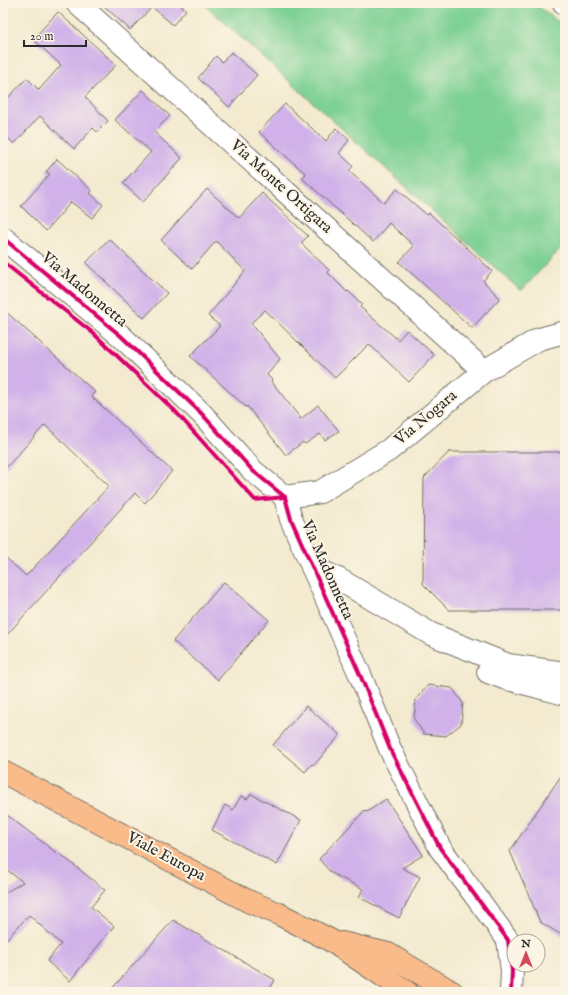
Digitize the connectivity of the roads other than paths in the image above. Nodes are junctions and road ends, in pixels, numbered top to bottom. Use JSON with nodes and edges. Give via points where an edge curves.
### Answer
{"nodes":[{"id":1,"x":77,"y":3,"type":"edge"},
{"id":2,"x":3,"y":238,"type":"edge"},
{"id":3,"x":565,"y":332,"type":"edge"},
{"id":4,"x":484,"y":371,"type":"junction"},
{"id":5,"x":285,"y":497,"type":"junction"},
{"id":6,"x":312,"y":567,"type":"junction"},
{"id":7,"x":431,"y":634,"type":"junction"},
{"id":8,"x":565,"y":673,"type":"edge"},
{"id":9,"x":565,"y":694,"type":"edge"},
{"id":10,"x":3,"y":772,"type":"edge"},
{"id":11,"x":330,"y":940,"type":"junction"},
{"id":12,"x":407,"y":992,"type":"edge"},
{"id":13,"x":452,"y":992,"type":"edge"},
{"id":14,"x":511,"y":992,"type":"edge"}],
"edges":[{"from":1,"to":4,"type":"street","name":"Via Monte Ortigara"},
{"from":2,"to":5,"type":"street","name":"Via Madonnetta","via":[[121,336],[202,414],[253,471]]},
{"from":3,"to":4,"type":"street","name":"Via Nogara","via":[[539,340]]},
{"from":4,"to":5,"type":"street","name":"Via Nogara","via":[[389,450],[320,492]]},
{"from":5,"to":6,"type":"street","name":"Via Madonnetta","via":[[291,519]]},
{"from":6,"to":7,"type":"street","via":[[340,580]]},
{"from":6,"to":14,"type":"street","name":"Via Madonnetta","via":[[390,749],[440,848],[508,940],[512,971]]},
{"from":7,"to":8,"type":"street","via":[[508,665]]},
{"from":7,"to":9,"type":"street","via":[[473,665],[504,678]]},
{"from":10,"to":11,"type":"main road","name":"Viale Europa","via":[[250,902]]},
{"from":11,"to":12,"type":"main road","name":"Viale Europa"},
{"from":11,"to":13,"type":"main road","name":"Viale Europa","via":[[388,954]]}]}
